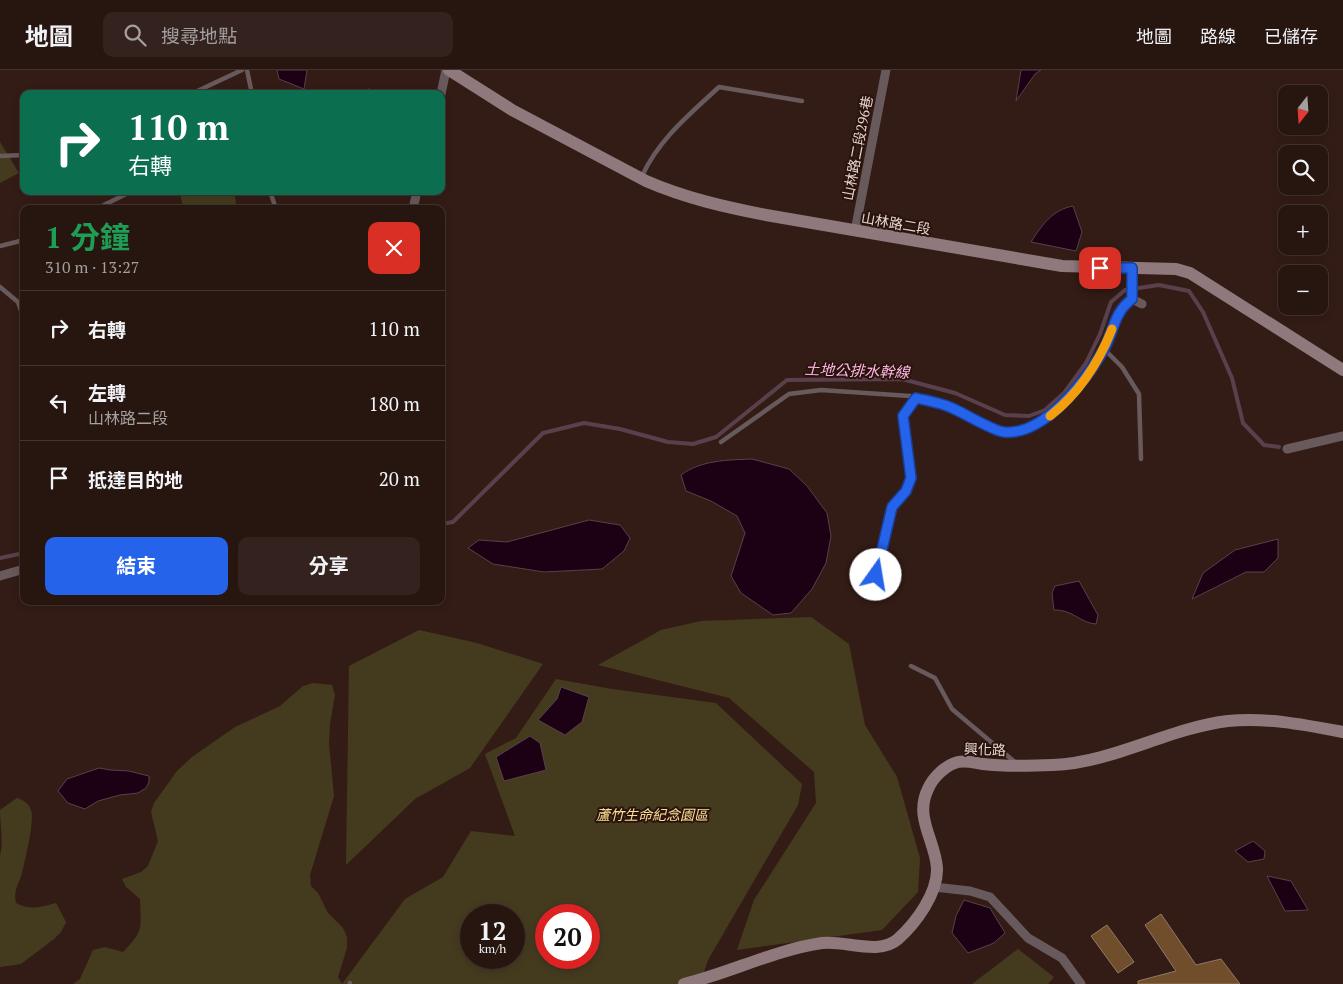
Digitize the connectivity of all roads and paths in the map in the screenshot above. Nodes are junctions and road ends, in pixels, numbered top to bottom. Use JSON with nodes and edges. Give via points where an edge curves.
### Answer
{"nodes":[{"id":1,"x":242,"y":70,"type":"edge"},
{"id":2,"x":247,"y":70,"type":"edge"},
{"id":3,"x":448,"y":70,"type":"edge"},
{"id":4,"x":886,"y":70,"type":"edge"},
{"id":5,"x":200,"y":90,"type":"edge"},
{"id":6,"x":251,"y":90,"type":"edge"},
{"id":7,"x":442,"y":90,"type":"edge"},
{"id":8,"x":802,"y":101,"type":"dead end"},
{"id":9,"x":20,"y":155,"type":"edge"},
{"id":10,"x":0,"y":156,"type":"edge"},
{"id":11,"x":641,"y":179,"type":"junction"},
{"id":12,"x":124,"y":195,"type":"edge"},
{"id":13,"x":104,"y":205,"type":"edge"},
{"id":14,"x":855,"y":231,"type":"junction"},
{"id":15,"x":20,"y":241,"type":"edge"},
{"id":16,"x":0,"y":246,"type":"edge"},
{"id":17,"x":1132,"y":273,"type":"junction"},
{"id":18,"x":0,"y":288,"type":"edge"},
{"id":19,"x":1132,"y":298,"type":"junction"},
{"id":20,"x":1142,"y":304,"type":"dead end"},
{"id":21,"x":20,"y":308,"type":"edge"},
{"id":22,"x":1104,"y":349,"type":"junction"},
{"id":23,"x":1343,"y":370,"type":"edge"},
{"id":24,"x":916,"y":398,"type":"junction"},
{"id":25,"x":1343,"y":436,"type":"edge"},
{"id":26,"x":721,"y":442,"type":"dead end"},
{"id":27,"x":1287,"y":449,"type":"dead end"},
{"id":28,"x":1141,"y":459,"type":"dead end"},
{"id":29,"x":20,"y":570,"type":"edge"},
{"id":30,"x":0,"y":576,"type":"edge"},
{"id":31,"x":861,"y":590,"type":"dead end"},
{"id":32,"x":912,"y":666,"type":"dead end"},
{"id":33,"x":1343,"y":732,"type":"edge"},
{"id":34,"x":1019,"y":765,"type":"junction"},
{"id":35,"x":934,"y":887,"type":"junction"},
{"id":36,"x":684,"y":984,"type":"edge"},
{"id":37,"x":1081,"y":984,"type":"edge"}],
"edges":[{"from":1,"to":5,"type":"lane"},
{"from":2,"to":6,"type":"lane"},
{"from":3,"to":7,"type":"street"},
{"from":3,"to":11,"type":"main road","name":"山林路二段","via":[[505,106]]},
{"from":4,"to":14,"type":"street","name":"山林路二段296巷"},
{"from":8,"to":11,"type":"lane","via":[[719,87],[665,139],[651,157]]},
{"from":9,"to":10,"type":"lane"},
{"from":11,"to":14,"type":"main road","name":"山林路二段","via":[[668,191],[723,207]]},
{"from":12,"to":13,"type":"lane"},
{"from":14,"to":17,"type":"main road","name":"山林路二段","via":[[1062,266]]},
{"from":15,"to":16,"type":"lane"},
{"from":17,"to":19,"type":"street"},
{"from":17,"to":23,"type":"main road","name":"山林路二段","via":[[1176,269],[1190,273]]},
{"from":18,"to":21,"type":"lane","via":[[18,302]]},
{"from":19,"to":20,"type":"street"},
{"from":19,"to":22,"type":"lane","via":[[1121,306]]},
{"from":22,"to":24,"type":"lane","via":[[1082,383],[1051,415],[1023,429],[1003,432],[950,407]]},
{"from":22,"to":28,"type":"lane","via":[[1122,367],[1139,394]]},
{"from":24,"to":26,"type":"lane","via":[[822,390],[789,394]]},
{"from":24,"to":31,"type":"lane","via":[[903,416],[911,478],[906,491],[892,507],[876,575]]},
{"from":25,"to":27,"type":"street"},
{"from":29,"to":30,"type":"street"},
{"from":32,"to":34,"type":"lane","via":[[935,678],[952,710]]},
{"from":33,"to":34,"type":"main road","name":"興化路","via":[[1308,725],[1229,721],[1175,732],[1082,761]]},
{"from":34,"to":35,"type":"main road","name":"興化路","via":[[958,762],[942,770],[928,788],[922,807],[937,867]]},
{"from":35,"to":36,"type":"main road","name":"興化路","via":[[910,926],[897,940],[887,945],[823,943],[774,954]]},
{"from":35,"to":37,"type":"street","via":[[990,897],[1028,938],[1062,958]]}]}
